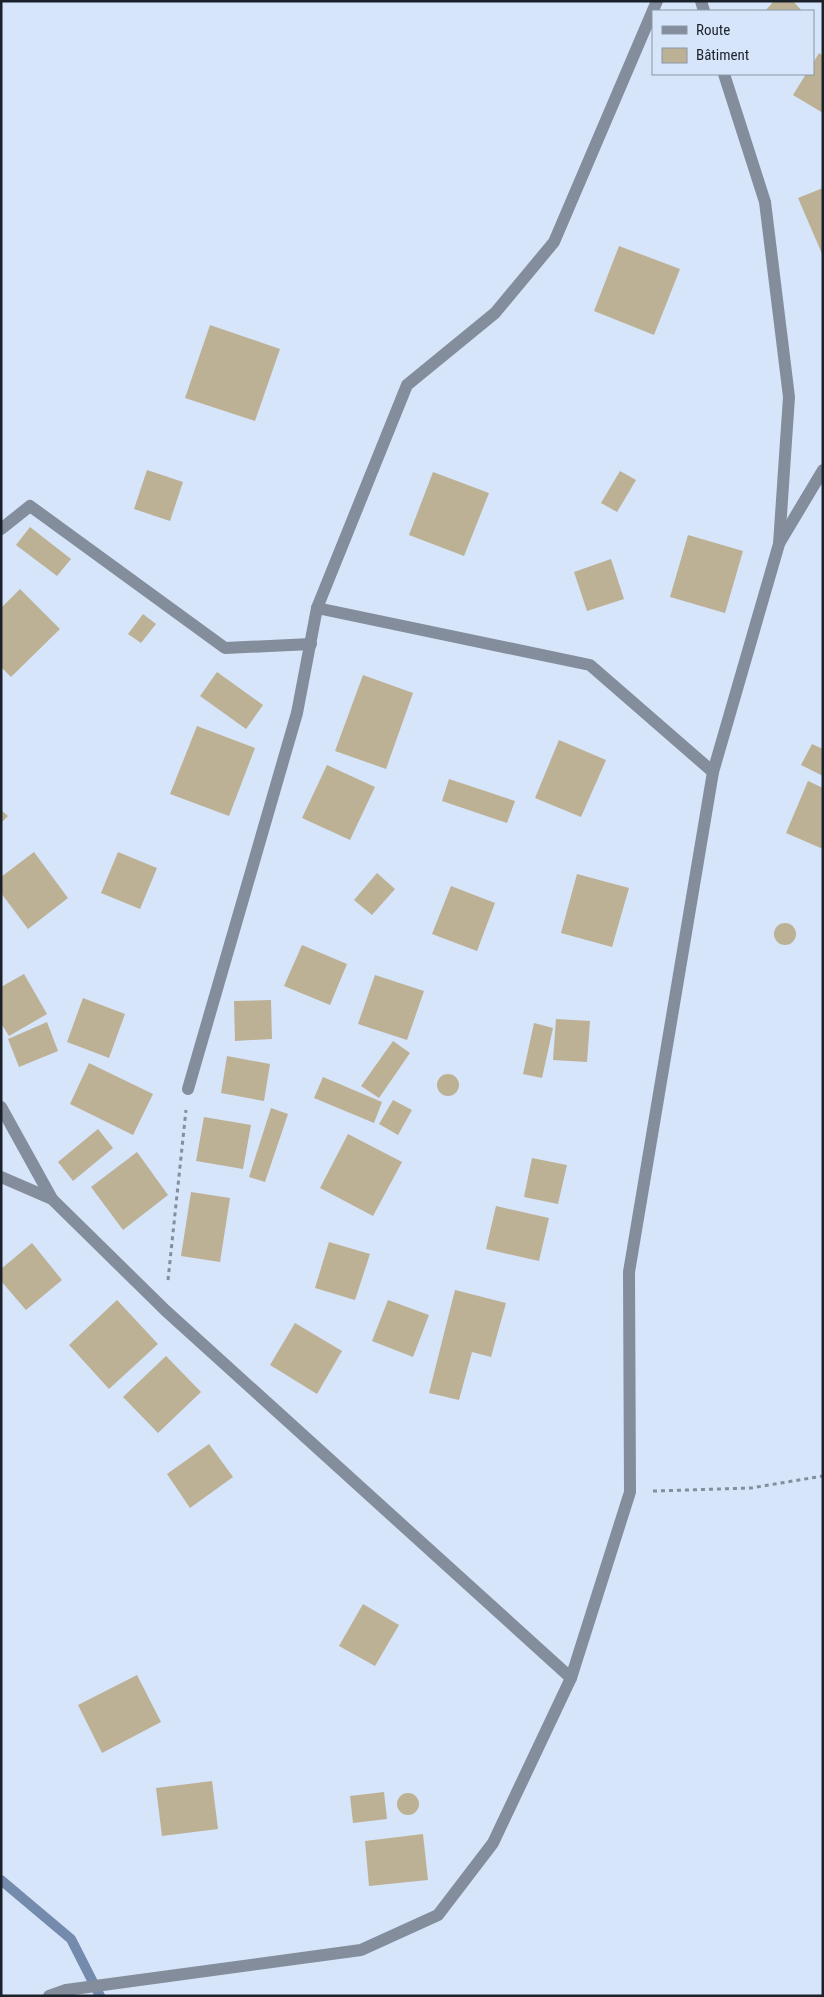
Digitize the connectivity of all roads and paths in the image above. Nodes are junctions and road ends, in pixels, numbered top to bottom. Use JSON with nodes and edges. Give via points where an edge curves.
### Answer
{"nodes":[{"id":1,"x":652,"y":13,"type":"edge"},
{"id":2,"x":724,"y":75,"type":"edge"},
{"id":3,"x":823,"y":470,"type":"edge"},
{"id":4,"x":1,"y":529,"type":"edge"},
{"id":5,"x":779,"y":544,"type":"junction"},
{"id":6,"x":317,"y":608,"type":"junction"},
{"id":7,"x":311,"y":644,"type":"junction"},
{"id":8,"x":713,"y":772,"type":"junction"},
{"id":9,"x":188,"y":1090,"type":"joint"},
{"id":10,"x":1,"y":1107,"type":"edge"},
{"id":11,"x":1,"y":1178,"type":"edge"},
{"id":12,"x":52,"y":1199,"type":"junction"},
{"id":13,"x":165,"y":1310,"type":"junction"},
{"id":14,"x":823,"y":1476,"type":"edge"},
{"id":15,"x":630,"y":1492,"type":"junction"},
{"id":16,"x":571,"y":1678,"type":"junction"},
{"id":17,"x":49,"y":1996,"type":"edge"}],
"edges":[{"from":1,"to":6,"type":"street","via":[[554,242],[495,312],[408,385]]},
{"from":2,"to":5,"type":"street","via":[[765,202],[788,387]]},
{"from":3,"to":5,"type":"street"},
{"from":4,"to":7,"type":"street","via":[[30,506],[225,648]]},
{"from":5,"to":8,"type":"street"},
{"from":6,"to":7,"type":"street"},
{"from":6,"to":8,"type":"street","via":[[590,665]]},
{"from":7,"to":9,"type":"street","via":[[297,713]]},
{"from":8,"to":15,"type":"street","via":[[629,1272]]},
{"from":9,"to":13,"type":"path"},
{"from":10,"to":12,"type":"street"},
{"from":11,"to":12,"type":"street"},
{"from":12,"to":13,"type":"street"},
{"from":13,"to":16,"type":"street"},
{"from":14,"to":15,"type":"path","via":[[751,1488]]},
{"from":15,"to":16,"type":"street"},
{"from":16,"to":17,"type":"street","via":[[493,1843],[438,1915],[361,1950],[120,1982],[66,1990]]}]}
